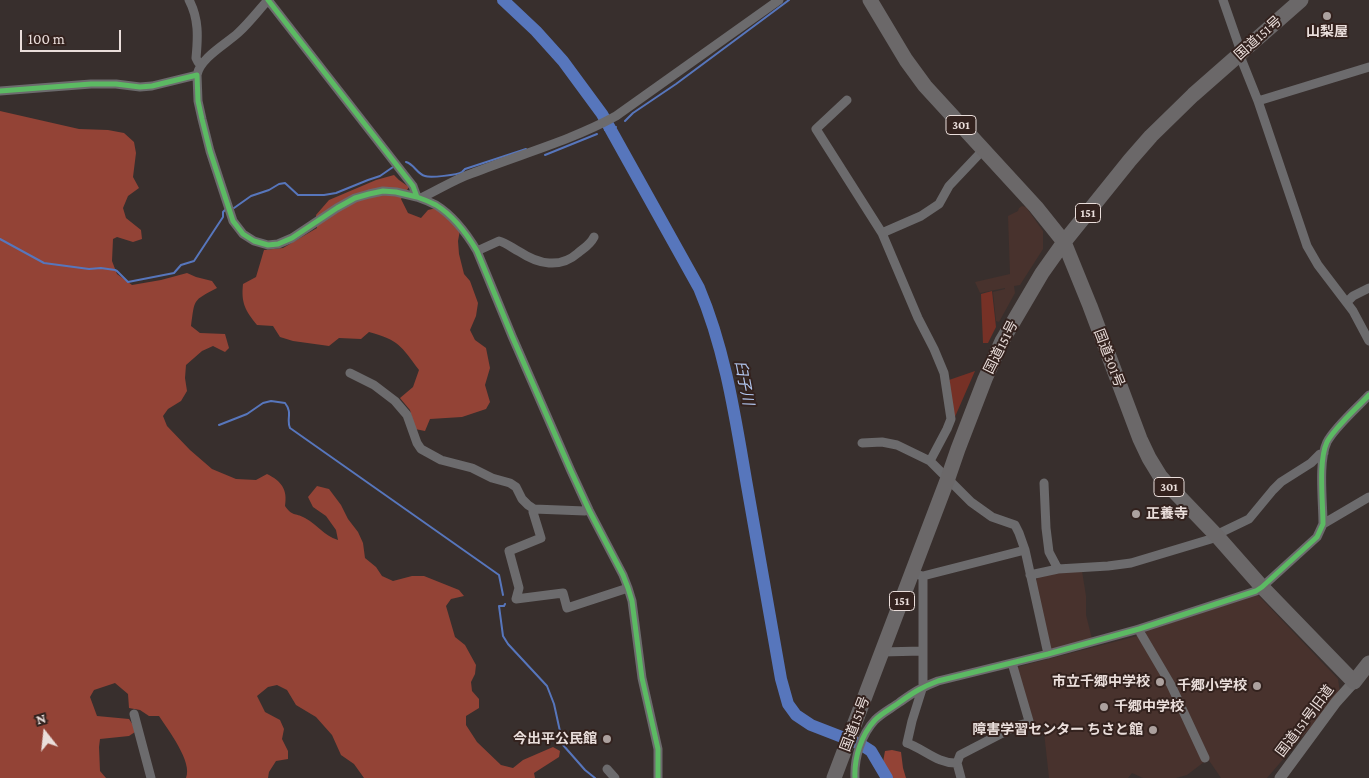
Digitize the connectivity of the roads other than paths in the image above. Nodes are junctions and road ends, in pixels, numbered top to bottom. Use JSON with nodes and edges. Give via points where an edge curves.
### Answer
{"nodes":[{"id":1,"x":189,"y":0,"type":"edge"},
{"id":2,"x":268,"y":0,"type":"edge"},
{"id":3,"x":779,"y":0,"type":"edge"},
{"id":4,"x":870,"y":0,"type":"edge"},
{"id":5,"x":1223,"y":0,"type":"edge"},
{"id":6,"x":1301,"y":0,"type":"edge"},
{"id":7,"x":1241,"y":53,"type":"junction"},
{"id":8,"x":201,"y":64,"type":"junction"},
{"id":9,"x":1369,"y":67,"type":"edge"},
{"id":10,"x":197,"y":75,"type":"junction"},
{"id":11,"x":0,"y":91,"type":"edge"},
{"id":12,"x":847,"y":100,"type":"dead end"},
{"id":13,"x":1258,"y":101,"type":"junction"},
{"id":14,"x":984,"y":149,"type":"junction"},
{"id":15,"x":419,"y":198,"type":"junction"},
{"id":16,"x":882,"y":233,"type":"junction"},
{"id":17,"x":594,"y":237,"type":"dead end"},
{"id":18,"x":1064,"y":242,"type":"junction"},
{"id":19,"x":477,"y":251,"type":"junction"},
{"id":20,"x":1369,"y":288,"type":"edge"},
{"id":21,"x":1347,"y":302,"type":"junction"},
{"id":22,"x":1369,"y":341,"type":"edge"},
{"id":23,"x":350,"y":373,"type":"dead end"},
{"id":24,"x":1369,"y":395,"type":"edge"},
{"id":25,"x":862,"y":443,"type":"dead end"},
{"id":26,"x":1324,"y":453,"type":"junction"},
{"id":27,"x":930,"y":461,"type":"junction"},
{"id":28,"x":948,"y":478,"type":"junction"},
{"id":29,"x":1044,"y":483,"type":"dead end"},
{"id":30,"x":1369,"y":497,"type":"edge"},
{"id":31,"x":534,"y":509,"type":"junction"},
{"id":32,"x":589,"y":510,"type":"junction"},
{"id":33,"x":1323,"y":524,"type":"junction"},
{"id":34,"x":1217,"y":536,"type":"junction"},
{"id":35,"x":1025,"y":550,"type":"junction"},
{"id":36,"x":1058,"y":569,"type":"junction"},
{"id":37,"x":918,"y":574,"type":"junction"},
{"id":38,"x":1030,"y":575,"type":"junction"},
{"id":39,"x":1262,"y":587,"type":"junction"},
{"id":40,"x":628,"y":588,"type":"junction"},
{"id":41,"x":1139,"y":629,"type":"junction"},
{"id":42,"x":922,"y":651,"type":"junction"},
{"id":43,"x":882,"y":652,"type":"junction"},
{"id":44,"x":1048,"y":654,"type":"junction"},
{"id":45,"x":1012,"y":663,"type":"junction"},
{"id":46,"x":1369,"y":663,"type":"edge"},
{"id":47,"x":1354,"y":682,"type":"junction"},
{"id":48,"x":923,"y":686,"type":"junction"},
{"id":49,"x":134,"y":714,"type":"dead end"},
{"id":50,"x":852,"y":750,"type":"junction"},
{"id":51,"x":1205,"y":758,"type":"dead end"},
{"id":52,"x":957,"y":763,"type":"junction"},
{"id":53,"x":607,"y":769,"type":"dead end"},
{"id":54,"x":151,"y":778,"type":"edge"},
{"id":55,"x":615,"y":778,"type":"edge"},
{"id":56,"x":658,"y":778,"type":"edge"},
{"id":57,"x":834,"y":778,"type":"edge"},
{"id":58,"x":855,"y":778,"type":"edge"},
{"id":59,"x":961,"y":778,"type":"edge"},
{"id":60,"x":1280,"y":778,"type":"edge"}],
"edges":[{"from":1,"to":8,"type":"street","via":[[197,24],[196,58]]},
{"from":2,"to":8,"type":"street","via":[[239,32]]},
{"from":2,"to":15,"type":"street","via":[[413,186]]},
{"from":3,"to":15,"type":"street","via":[[614,118],[537,151],[470,174]]},
{"from":4,"to":14,"type":"highway","name":"国道301号","number":"301","via":[[925,86]]},
{"from":5,"to":7,"type":"street"},
{"from":6,"to":7,"type":"highway","name":"国道151号","number":"151"},
{"from":7,"to":13,"type":"street"},
{"from":7,"to":18,"type":"highway","name":"国道151号","number":"151","via":[[1151,136]]},
{"from":8,"to":10,"type":"street"},
{"from":9,"to":13,"type":"street"},
{"from":10,"to":11,"type":"street","via":[[140,87],[108,84]]},
{"from":10,"to":15,"type":"street","via":[[202,119],[233,221],[243,234],[254,241],[278,244],[349,202],[369,194],[396,192]]},
{"from":12,"to":16,"type":"street","via":[[816,129]]},
{"from":13,"to":21,"type":"street","via":[[1307,246],[1318,266]]},
{"from":14,"to":16,"type":"street","via":[[949,186],[940,204]]},
{"from":14,"to":18,"type":"highway","name":"国道301号","number":"301"},
{"from":15,"to":19,"type":"street","via":[[437,206],[458,225]]},
{"from":16,"to":27,"type":"street","via":[[944,373],[951,419]]},
{"from":17,"to":19,"type":"street","via":[[575,256],[553,264],[526,256],[499,241]]},
{"from":18,"to":28,"type":"highway","name":"国道151号","number":"151","via":[[1002,341]]},
{"from":18,"to":34,"type":"highway","name":"国道301号","number":"301","via":[[1149,458],[1169,486]]},
{"from":19,"to":32,"type":"street"},
{"from":20,"to":21,"type":"street"},
{"from":21,"to":22,"type":"street"},
{"from":23,"to":31,"type":"street","via":[[395,401],[407,415],[421,449],[441,460],[510,483]]},
{"from":24,"to":26,"type":"street","via":[[1328,440]]},
{"from":25,"to":27,"type":"street","via":[[897,445]]},
{"from":26,"to":33,"type":"street"},
{"from":26,"to":34,"type":"street","via":[[1272,490],[1249,519]]},
{"from":27,"to":28,"type":"street"},
{"from":28,"to":35,"type":"street","via":[[971,502],[992,517],[1015,525]]},
{"from":28,"to":37,"type":"highway","name":"国道151号","number":"151"},
{"from":29,"to":36,"type":"street","via":[[1049,552]]},
{"from":30,"to":33,"type":"street"},
{"from":31,"to":32,"type":"street"},
{"from":31,"to":40,"type":"street","via":[[542,538],[509,551],[519,588],[516,599],[563,593],[567,608]]},
{"from":32,"to":40,"type":"street"},
{"from":33,"to":39,"type":"street","via":[[1317,537]]},
{"from":34,"to":36,"type":"street","via":[[1131,563]]},
{"from":34,"to":39,"type":"highway","name":"国道301号","number":"301"},
{"from":35,"to":37,"type":"street"},
{"from":35,"to":38,"type":"street"},
{"from":36,"to":38,"type":"street"},
{"from":37,"to":42,"type":"street"},
{"from":37,"to":43,"type":"highway","name":"国道151号","number":"151"},
{"from":38,"to":44,"type":"street"},
{"from":39,"to":41,"type":"street"},
{"from":39,"to":47,"type":"highway","name":"国道301号","number":"301"},
{"from":40,"to":56,"type":"street","via":[[642,678],[658,749]]},
{"from":41,"to":44,"type":"street"},
{"from":41,"to":51,"type":"street","via":[[1171,685]]},
{"from":42,"to":43,"type":"street"},
{"from":42,"to":48,"type":"street"},
{"from":43,"to":50,"type":"highway","name":"国道151号","number":"151","via":[[855,724]]},
{"from":44,"to":45,"type":"street"},
{"from":45,"to":48,"type":"street"},
{"from":45,"to":52,"type":"street","via":[[1029,721],[960,755]]},
{"from":46,"to":47,"type":"highway"},
{"from":47,"to":60,"type":"street","name":"国道151号旧道"},
{"from":48,"to":50,"type":"street","via":[[875,720]]},
{"from":48,"to":52,"type":"street","via":[[907,743],[933,757]]},
{"from":49,"to":54,"type":"street"},
{"from":50,"to":57,"type":"highway","name":"国道151号","number":"151"},
{"from":50,"to":58,"type":"street"},
{"from":52,"to":59,"type":"street"},
{"from":53,"to":55,"type":"street"}]}
